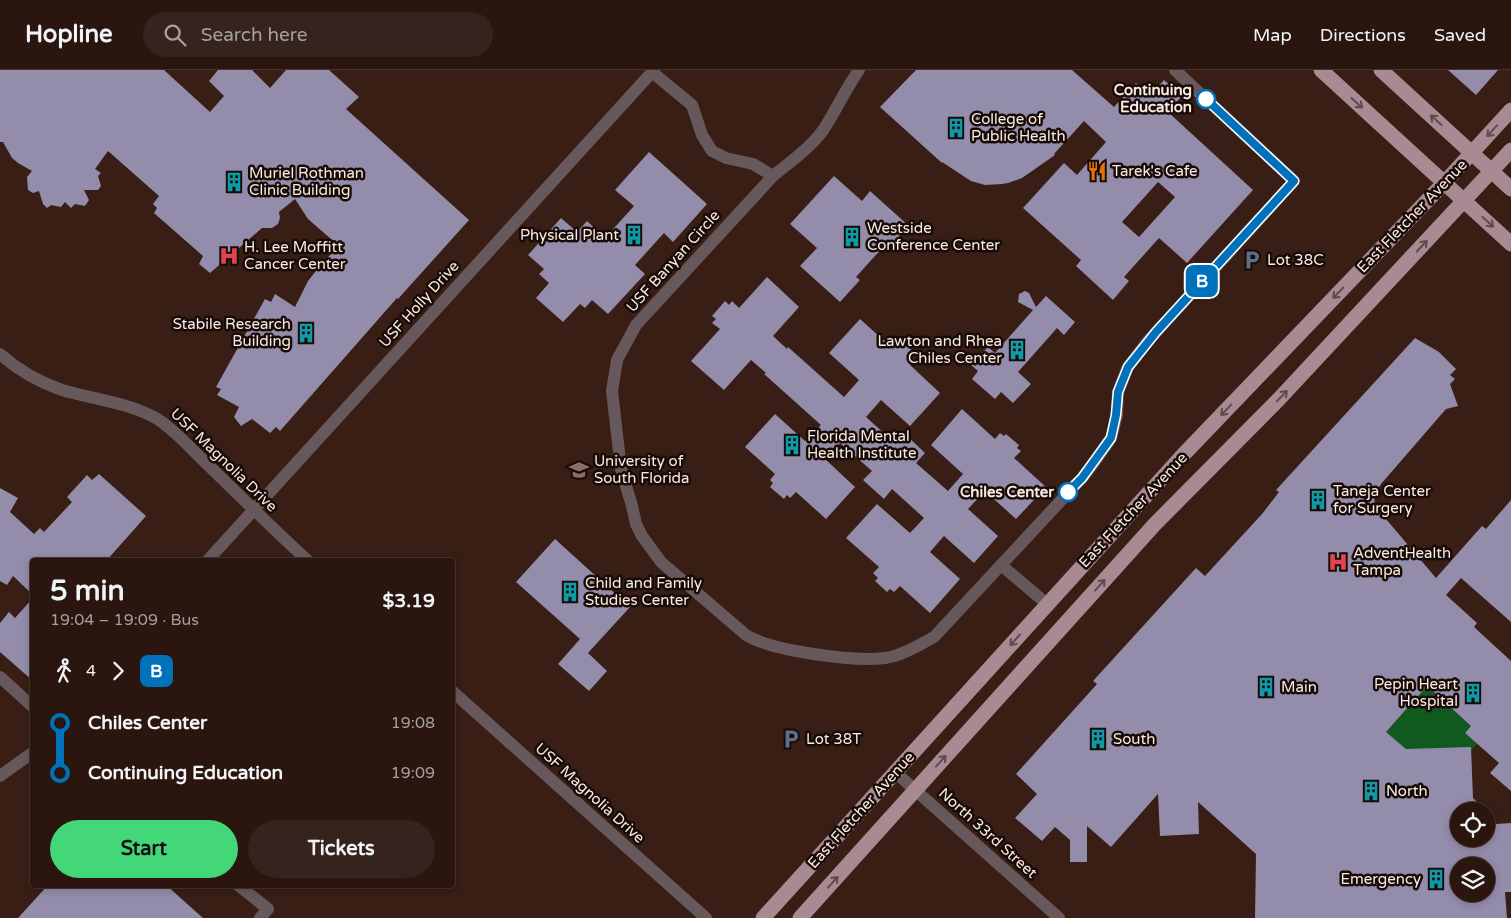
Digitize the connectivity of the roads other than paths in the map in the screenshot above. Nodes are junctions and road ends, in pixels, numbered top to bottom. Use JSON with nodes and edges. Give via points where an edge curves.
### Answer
{"nodes":[{"id":1,"x":859,"y":70,"type":"edge"},
{"id":2,"x":1175,"y":70,"type":"edge"},
{"id":3,"x":1321,"y":70,"type":"edge"},
{"id":4,"x":1381,"y":70,"type":"edge"},
{"id":5,"x":653,"y":71,"type":"edge"},
{"id":6,"x":1511,"y":110,"type":"edge"},
{"id":7,"x":1511,"y":150,"type":"edge"},
{"id":8,"x":1472,"y":152,"type":"junction"},
{"id":9,"x":1492,"y":172,"type":"junction"},
{"id":10,"x":773,"y":176,"type":"junction"},
{"id":11,"x":1445,"y":182,"type":"junction"},
{"id":12,"x":1511,"y":189,"type":"edge"},
{"id":13,"x":1465,"y":201,"type":"junction"},
{"id":14,"x":1511,"y":244,"type":"edge"},
{"id":15,"x":0,"y":354,"type":"edge"},
{"id":16,"x":254,"y":510,"type":"junction"},
{"id":17,"x":210,"y":558,"type":"edge"},
{"id":18,"x":305,"y":558,"type":"edge"},
{"id":19,"x":1001,"y":565,"type":"junction"},
{"id":20,"x":1047,"y":604,"type":"junction"},
{"id":21,"x":0,"y":676,"type":"edge"},
{"id":22,"x":455,"y":694,"type":"edge"},
{"id":23,"x":30,"y":704,"type":"edge"},
{"id":24,"x":30,"y":754,"type":"edge"},
{"id":25,"x":896,"y":772,"type":"junction"},
{"id":26,"x":0,"y":776,"type":"edge"},
{"id":27,"x":915,"y":790,"type":"junction"},
{"id":28,"x":242,"y":888,"type":"edge"},
{"id":29,"x":260,"y":918,"type":"edge"},
{"id":30,"x":706,"y":918,"type":"edge"},
{"id":31,"x":763,"y":918,"type":"edge"},
{"id":32,"x":800,"y":918,"type":"edge"},
{"id":33,"x":1058,"y":918,"type":"edge"}],
"edges":[{"from":1,"to":10,"type":"street","name":"USF Banyan Circle","via":[[827,125]]},
{"from":2,"to":19,"type":"street","name":"USF Banyan Circle","via":[[1294,181],[1132,361],[1118,392],[1111,438],[1082,478]]},
{"from":3,"to":11,"type":"main road","one_way":true},
{"from":8,"to":4,"type":"main road","one_way":true},
{"from":5,"to":10,"type":"street","via":[[692,106],[702,135],[712,151],[753,164]]},
{"from":5,"to":16,"type":"street","name":"USF Holly Drive"},
{"from":6,"to":8,"type":"main road","name":"East Fletcher Avenue","one_way":true},
{"from":7,"to":9,"type":"main road","name":"East Fletcher Avenue"},
{"from":8,"to":9,"type":"main road"},
{"from":8,"to":11,"type":"main road","name":"East Fletcher Avenue"},
{"from":9,"to":12,"type":"main road"},
{"from":9,"to":13,"type":"main road","name":"East Fletcher Avenue"},
{"from":10,"to":19,"type":"street","name":"USF Banyan Circle","via":[[636,325],[617,360],[612,391],[622,469],[636,524],[645,541],[661,562],[755,641],[790,650],[859,659],[887,658],[934,637]]},
{"from":11,"to":13,"type":"main road"},
{"from":11,"to":20,"type":"main road","name":"East Fletcher Avenue","one_way":true,"via":[[1183,455]]},
{"from":13,"to":14,"type":"main road","one_way":true},
{"from":27,"to":13,"type":"main road","name":"East Fletcher Avenue","one_way":true,"via":[[1155,524],[1279,399]]},
{"from":15,"to":16,"type":"street","name":"USF Magnolia Drive","via":[[36,380],[154,417]]},
{"from":16,"to":17,"type":"street","name":"USF Holly Drive"},
{"from":16,"to":18,"type":"street","name":"USF Magnolia Drive"},
{"from":19,"to":20,"type":"street"},
{"from":20,"to":25,"type":"main road","name":"East Fletcher Avenue","one_way":true},
{"from":21,"to":23,"type":"street"},
{"from":22,"to":30,"type":"street","name":"USF Magnolia Drive"},
{"from":24,"to":26,"type":"street"},
{"from":25,"to":27,"type":"street","name":"North 33rd Street"},
{"from":25,"to":31,"type":"main road","name":"East Fletcher Avenue"},
{"from":32,"to":27,"type":"main road","name":"East Fletcher Avenue","one_way":true},
{"from":27,"to":33,"type":"street","name":"North 33rd Street"},
{"from":28,"to":29,"type":"street","via":[[268,909]]}]}
